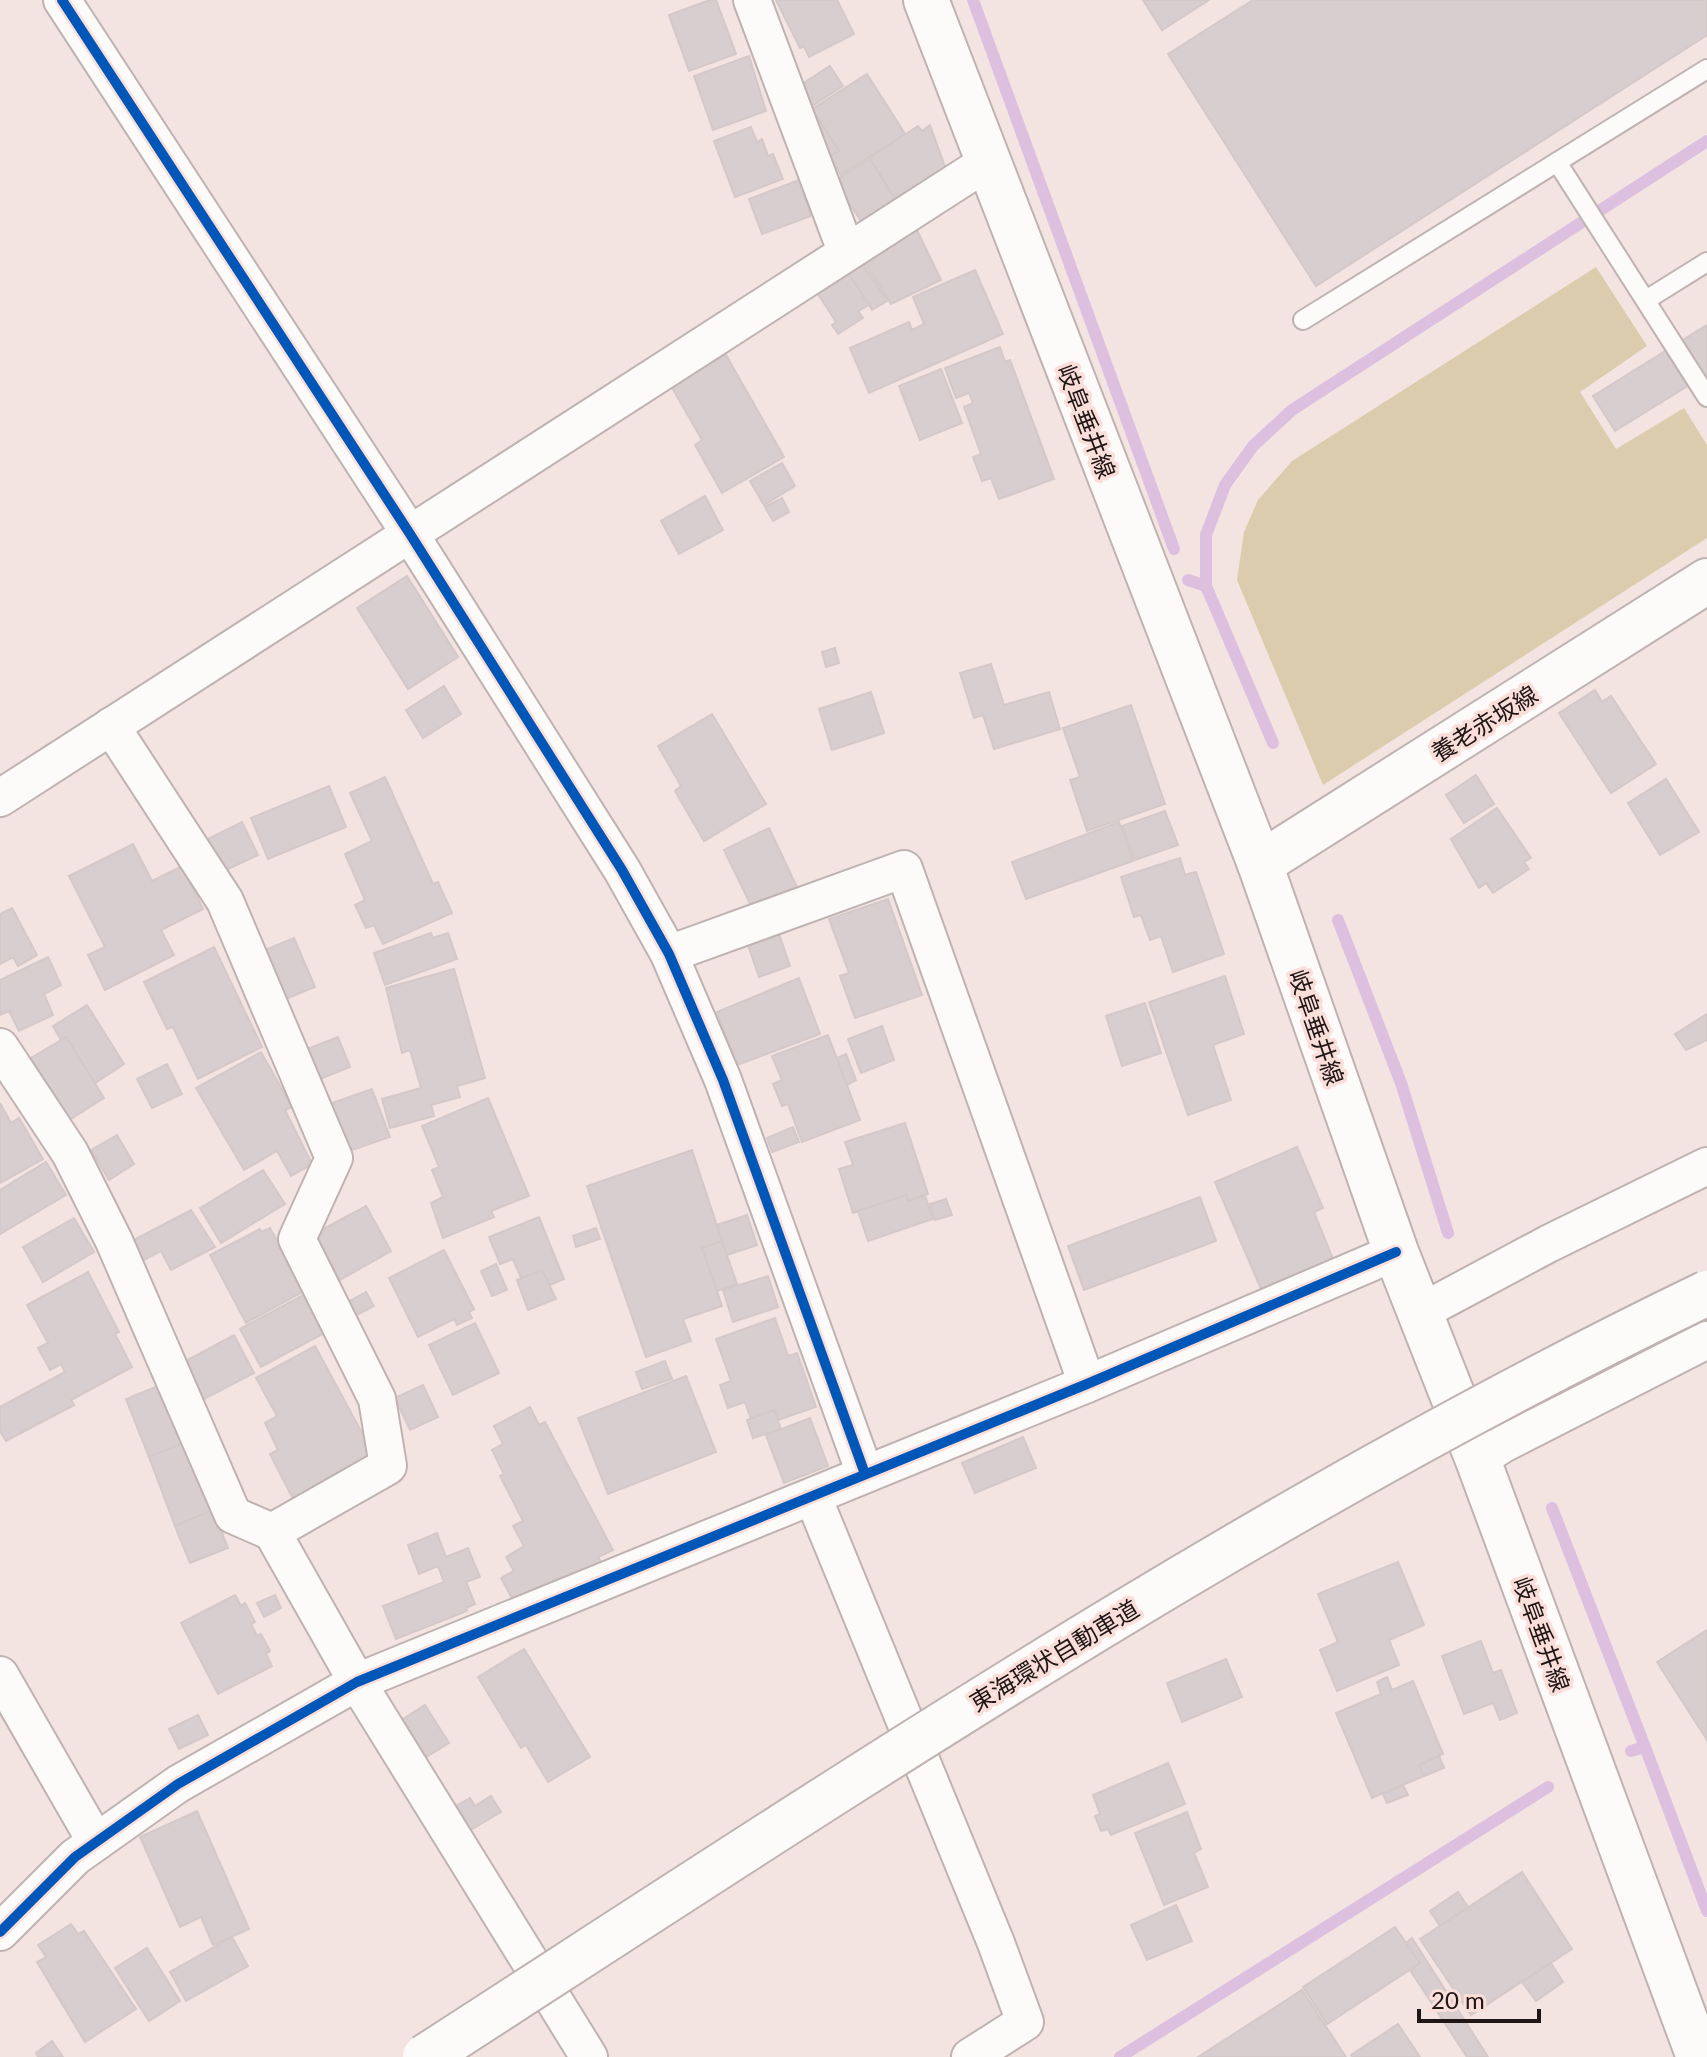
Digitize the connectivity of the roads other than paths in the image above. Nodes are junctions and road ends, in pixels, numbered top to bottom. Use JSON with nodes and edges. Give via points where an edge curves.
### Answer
{"nodes":[{"id":1,"x":62,"y":0,"type":"edge"},
{"id":2,"x":752,"y":0,"type":"edge"},
{"id":3,"x":926,"y":0,"type":"edge"},
{"id":4,"x":1707,"y":69,"type":"edge"},
{"id":5,"x":1557,"y":162,"type":"junction"},
{"id":6,"x":986,"y":163,"type":"junction"},
{"id":7,"x":846,"y":251,"type":"junction"},
{"id":8,"x":1707,"y":262,"type":"edge"},
{"id":9,"x":1646,"y":300,"type":"junction"},
{"id":10,"x":1303,"y":320,"type":"dead end"},
{"id":11,"x":1707,"y":397,"type":"edge"},
{"id":12,"x":410,"y":534,"type":"junction"},
{"id":13,"x":1707,"y":581,"type":"edge"},
{"id":14,"x":111,"y":726,"type":"junction"},
{"id":15,"x":0,"y":798,"type":"edge"},
{"id":16,"x":1260,"y":864,"type":"junction"},
{"id":17,"x":669,"y":954,"type":"junction"},
{"id":18,"x":0,"y":1047,"type":"edge"},
{"id":19,"x":1707,"y":1166,"type":"edge"},
{"id":20,"x":1396,"y":1252,"type":"junction"},
{"id":21,"x":1707,"y":1293,"type":"edge"},
{"id":22,"x":1419,"y":1313,"type":"junction"},
{"id":23,"x":1707,"y":1340,"type":"edge"},
{"id":24,"x":1087,"y":1384,"type":"junction"},
{"id":25,"x":1478,"y":1460,"type":"junction"},
{"id":26,"x":865,"y":1474,"type":"junction"},
{"id":27,"x":813,"y":1497,"type":"junction"},
{"id":28,"x":272,"y":1532,"type":"junction"},
{"id":29,"x":0,"y":1675,"type":"edge"},
{"id":30,"x":357,"y":1682,"type":"junction"},
{"id":31,"x":96,"y":1842,"type":"junction"},
{"id":32,"x":0,"y":1932,"type":"edge"},
{"id":33,"x":425,"y":2057,"type":"edge"},
{"id":34,"x":589,"y":2057,"type":"edge"},
{"id":35,"x":970,"y":2057,"type":"edge"},
{"id":36,"x":1699,"y":2057,"type":"edge"}],
"edges":[{"from":1,"to":12,"type":"street"},
{"from":2,"to":7,"type":"street"},
{"from":3,"to":6,"type":"main road","name":"岐阜垂井線"},
{"from":4,"to":5,"type":"lane"},
{"from":5,"to":9,"type":"lane"},
{"from":5,"to":10,"type":"lane"},
{"from":6,"to":7,"type":"street"},
{"from":6,"to":16,"type":"main road","name":"岐阜垂井線"},
{"from":7,"to":12,"type":"street"},
{"from":8,"to":9,"type":"lane"},
{"from":9,"to":11,"type":"lane"},
{"from":12,"to":14,"type":"street"},
{"from":12,"to":17,"type":"street","via":[[622,870]]},
{"from":13,"to":16,"type":"main road","name":"養老赤坂線"},
{"from":14,"to":15,"type":"street"},
{"from":14,"to":28,"type":"street","via":[[225,901],[334,1158],[297,1239],[377,1399],[388,1466]]},
{"from":16,"to":20,"type":"main road","name":"岐阜垂井線"},
{"from":17,"to":24,"type":"street","via":[[904,869]]},
{"from":17,"to":26,"type":"street","via":[[723,1080]]},
{"from":18,"to":28,"type":"street","via":[[70,1153],[114,1241],[233,1515]]},
{"from":19,"to":22,"type":"street"},
{"from":20,"to":22,"type":"main road","name":"岐阜垂井線"},
{"from":20,"to":24,"type":"street"},
{"from":21,"to":33,"type":"main road","name":"東海環状自動車道","bridge":true,"via":[[1553,1368],[1236,1546],[962,1710]]},
{"from":22,"to":25,"type":"main road","name":"岐阜垂井線"},
{"from":23,"to":25,"type":"street"},
{"from":24,"to":26,"type":"street"},
{"from":25,"to":36,"type":"main road","name":"岐阜垂井線"},
{"from":26,"to":27,"type":"street"},
{"from":27,"to":30,"type":"street"},
{"from":27,"to":35,"type":"street","via":[[1025,2022]]},
{"from":28,"to":30,"type":"street"},
{"from":29,"to":31,"type":"street"},
{"from":30,"to":31,"type":"street","via":[[178,1784]]},
{"from":30,"to":34,"type":"street"},
{"from":31,"to":32,"type":"street"}]}
